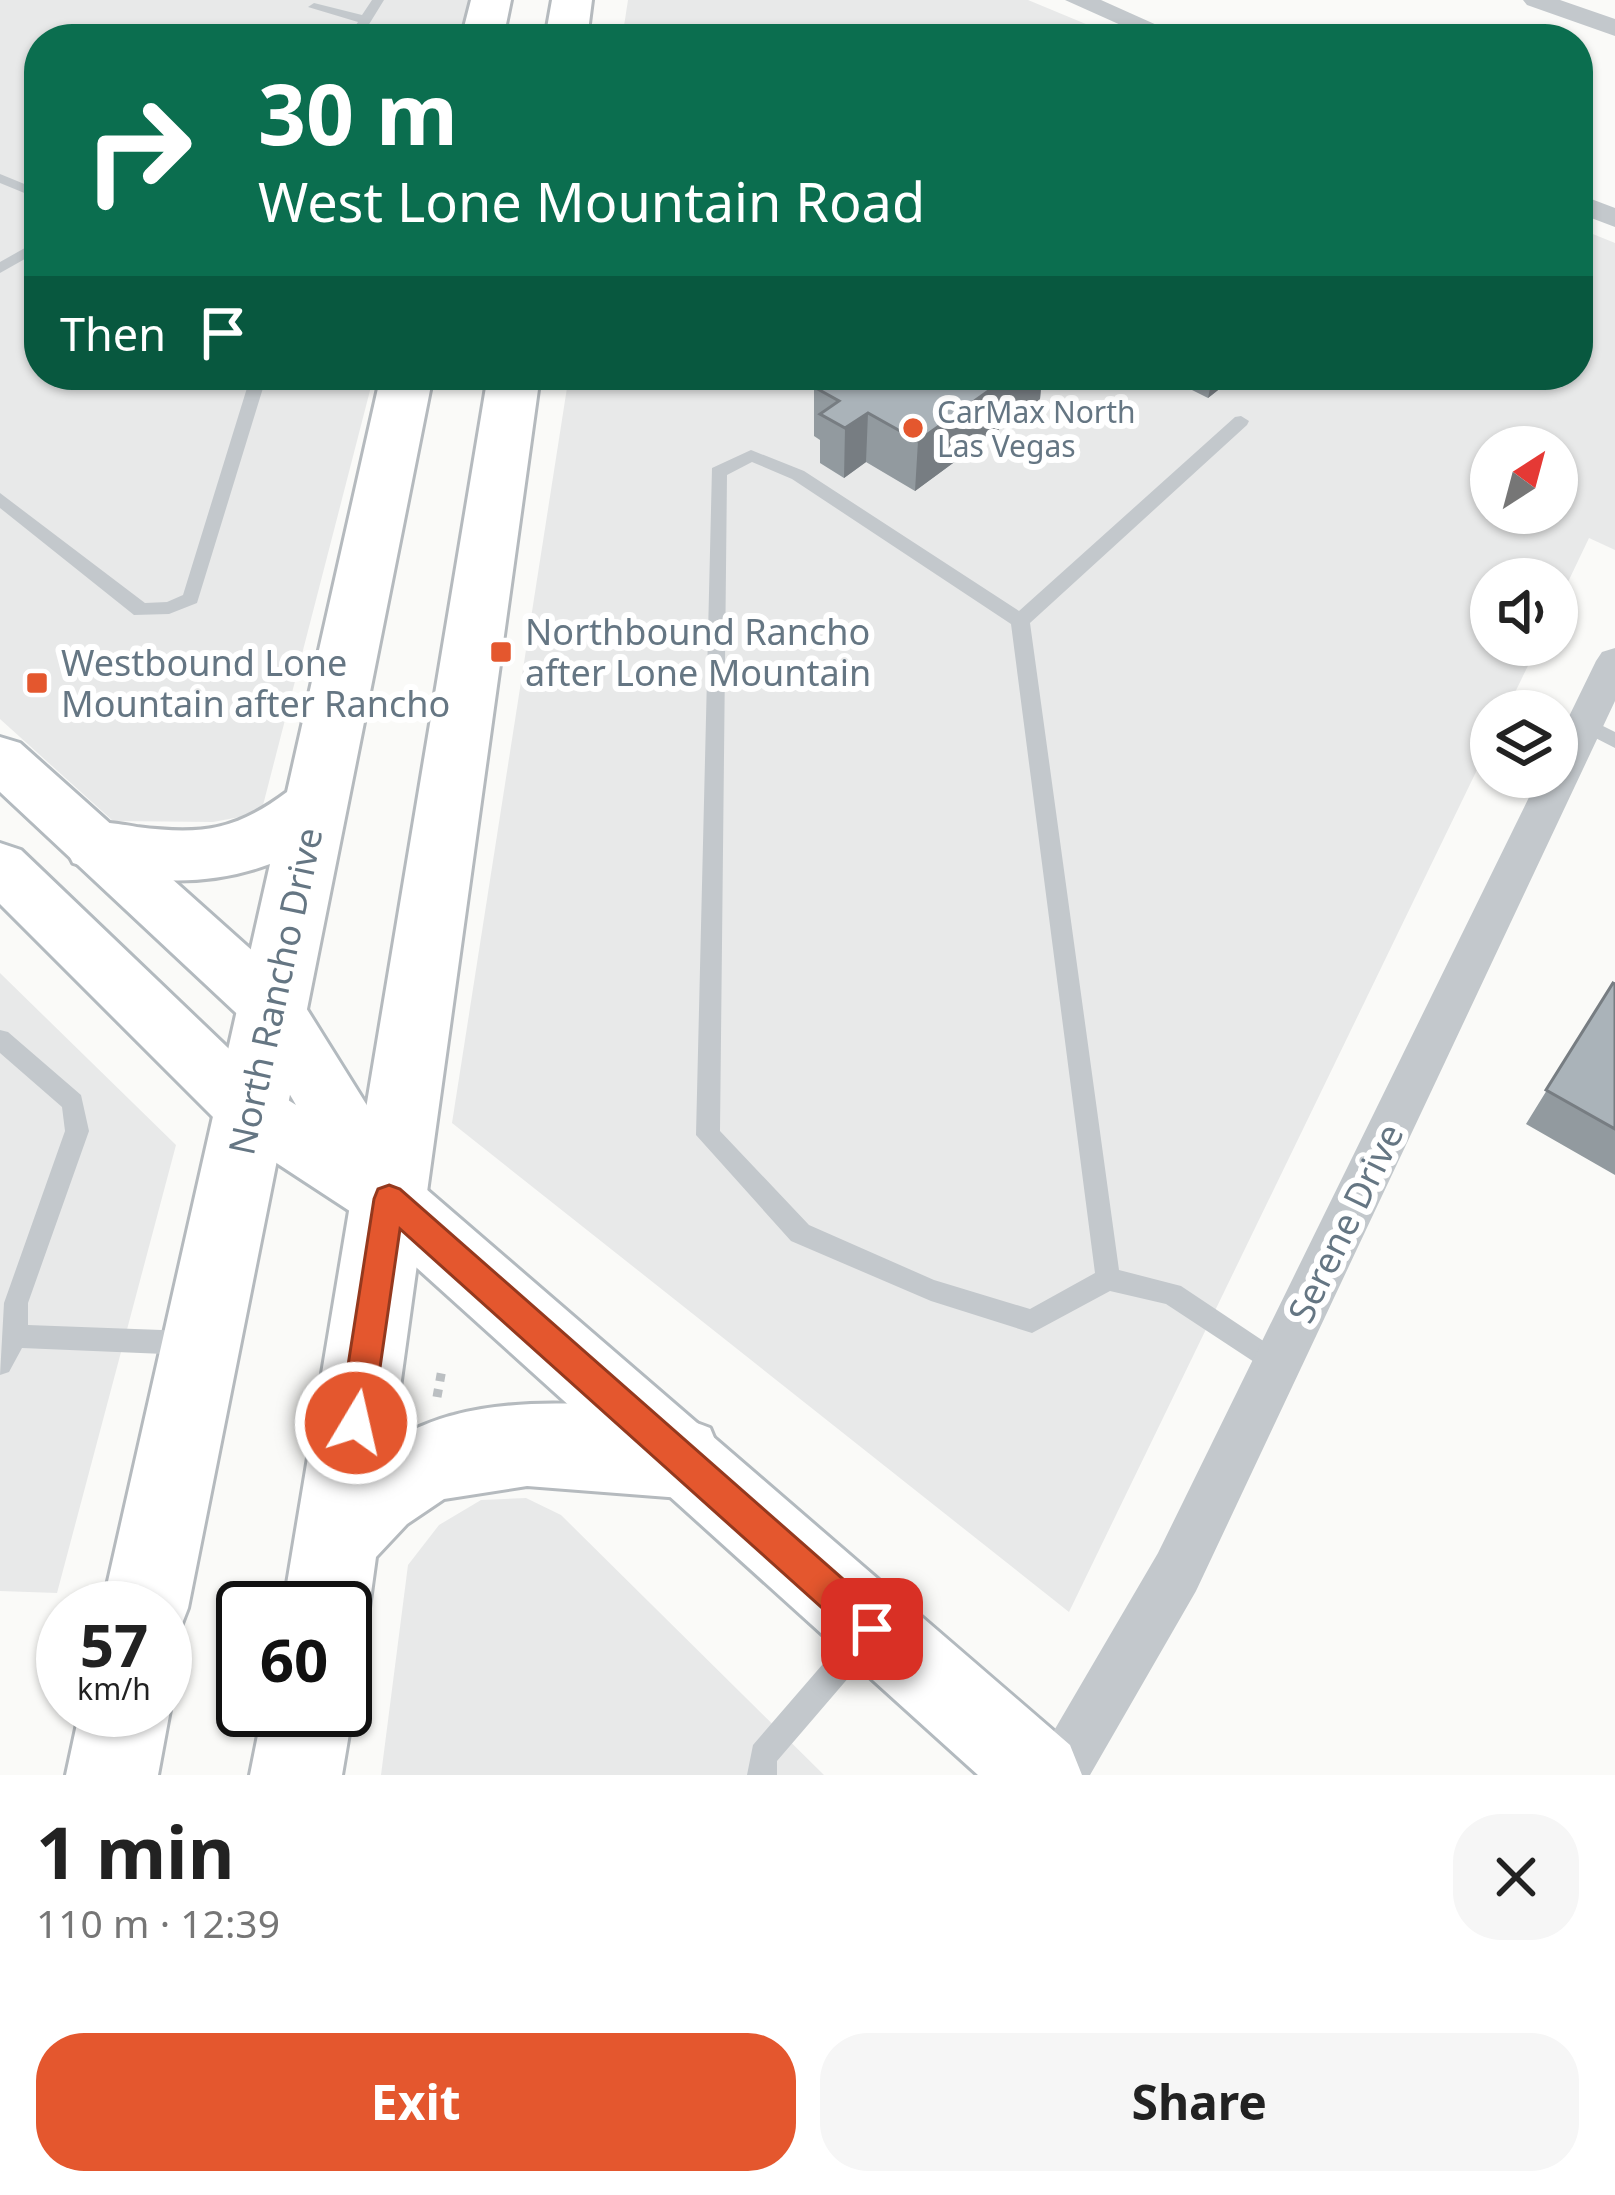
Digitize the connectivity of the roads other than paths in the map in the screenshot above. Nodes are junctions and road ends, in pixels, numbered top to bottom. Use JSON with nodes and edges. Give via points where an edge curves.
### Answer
{"nodes":[{"id":1,"x":378,"y":0,"type":"edge"},
{"id":2,"x":1078,"y":0,"type":"edge"},
{"id":3,"x":1536,"y":0,"type":"edge"},
{"id":4,"x":314,"y":7,"type":"dead end"},
{"id":5,"x":367,"y":20,"type":"junction"},
{"id":6,"x":364,"y":24,"type":"edge"},
{"id":7,"x":1137,"y":24,"type":"edge"},
{"id":8,"x":1615,"y":28,"type":"edge"},
{"id":9,"x":254,"y":390,"type":"edge"},
{"id":10,"x":404,"y":390,"type":"edge"},
{"id":11,"x":512,"y":390,"type":"edge"},
{"id":12,"x":1241,"y":421,"type":"dead end"},
{"id":13,"x":4,"y":509,"type":"edge"},
{"id":14,"x":1020,"y":621,"type":"junction"},
{"id":15,"x":1615,"y":661,"type":"edge"},
{"id":16,"x":1600,"y":732,"type":"edge"},
{"id":17,"x":0,"y":758,"type":"edge"},
{"id":18,"x":314,"y":805,"type":"junction"},
{"id":19,"x":96,"y":845,"type":"junction"},
{"id":20,"x":0,"y":866,"type":"edge"},
{"id":21,"x":272,"y":1006,"type":"junction"},
{"id":22,"x":0,"y":1039,"type":"edge"},
{"id":23,"x":249,"y":1110,"type":"junction"},
{"id":24,"x":389,"y":1199,"type":"junction"},
{"id":25,"x":1108,"y":1280,"type":"junction"},
{"id":26,"x":8,"y":1327,"type":"edge"},
{"id":27,"x":199,"y":1343,"type":"junction"},
{"id":28,"x":0,"y":1363,"type":"edge"},
{"id":29,"x":1276,"y":1365,"type":"junction"},
{"id":30,"x":681,"y":1456,"type":"junction"},
{"id":31,"x":332,"y":1572,"type":"edge"},
{"id":32,"x":151,"y":1581,"type":"edge"},
{"id":33,"x":872,"y":1629,"type":"junction"},
{"id":34,"x":120,"y":1737,"type":"edge"},
{"id":35,"x":303,"y":1737,"type":"edge"},
{"id":36,"x":112,"y":1775,"type":"edge"},
{"id":37,"x":296,"y":1775,"type":"edge"},
{"id":38,"x":762,"y":1775,"type":"edge"},
{"id":39,"x":1040,"y":1775,"type":"edge"},
{"id":40,"x":1057,"y":1775,"type":"edge"}],
"edges":[{"from":1,"to":5,"type":"lane"},
{"from":2,"to":7,"type":"street"},
{"from":3,"to":8,"type":"street"},
{"from":4,"to":5,"type":"lane"},
{"from":5,"to":6,"type":"lane"},
{"from":9,"to":13,"type":"lane","via":[[191,599],[141,610]]},
{"from":10,"to":18,"type":"main road","name":"North Rancho Drive"},
{"from":11,"to":24,"type":"main road"},
{"from":12,"to":14,"type":"lane"},
{"from":14,"to":25,"type":"lane"},
{"from":14,"to":25,"type":"lane","via":[[798,475],[751,455],[718,472],[708,1135],[800,1233],[931,1290],[1032,1321]]},
{"from":15,"to":16,"type":"street","name":"Serene Drive"},
{"from":16,"to":29,"type":"street","name":"Serene Drive"},
{"from":17,"to":19,"type":"main road"},
{"from":18,"to":19,"type":"main road","via":[[286,830],[209,858]]},
{"from":18,"to":21,"type":"main road","name":"North Rancho Drive"},
{"from":19,"to":21,"type":"main road"},
{"from":20,"to":23,"type":"main road"},
{"from":21,"to":23,"type":"main road","name":"North Rancho Drive"},
{"from":21,"to":24,"type":"main road"},
{"from":22,"to":26,"type":"lane","via":[[73,1102],[77,1131]]},
{"from":23,"to":24,"type":"main road"},
{"from":23,"to":27,"type":"main road","name":"North Rancho Drive"},
{"from":24,"to":30,"type":"main road"},
{"from":24,"to":31,"type":"main road"},
{"from":25,"to":29,"type":"lane","via":[[1172,1294]]},
{"from":26,"to":27,"type":"lane"},
{"from":26,"to":28,"type":"lane"},
{"from":27,"to":32,"type":"main road","name":"North Rancho Drive"},
{"from":29,"to":40,"type":"street","name":"Serene Drive","via":[[1178,1572]]},
{"from":30,"to":31,"type":"main road","via":[[497,1443],[438,1458],[383,1490]]},
{"from":30,"to":33,"type":"main road"},
{"from":33,"to":38,"type":"lane","via":[[763,1755]]},
{"from":33,"to":39,"type":"main road"},
{"from":34,"to":36,"type":"main road"},
{"from":35,"to":37,"type":"main road"}]}
